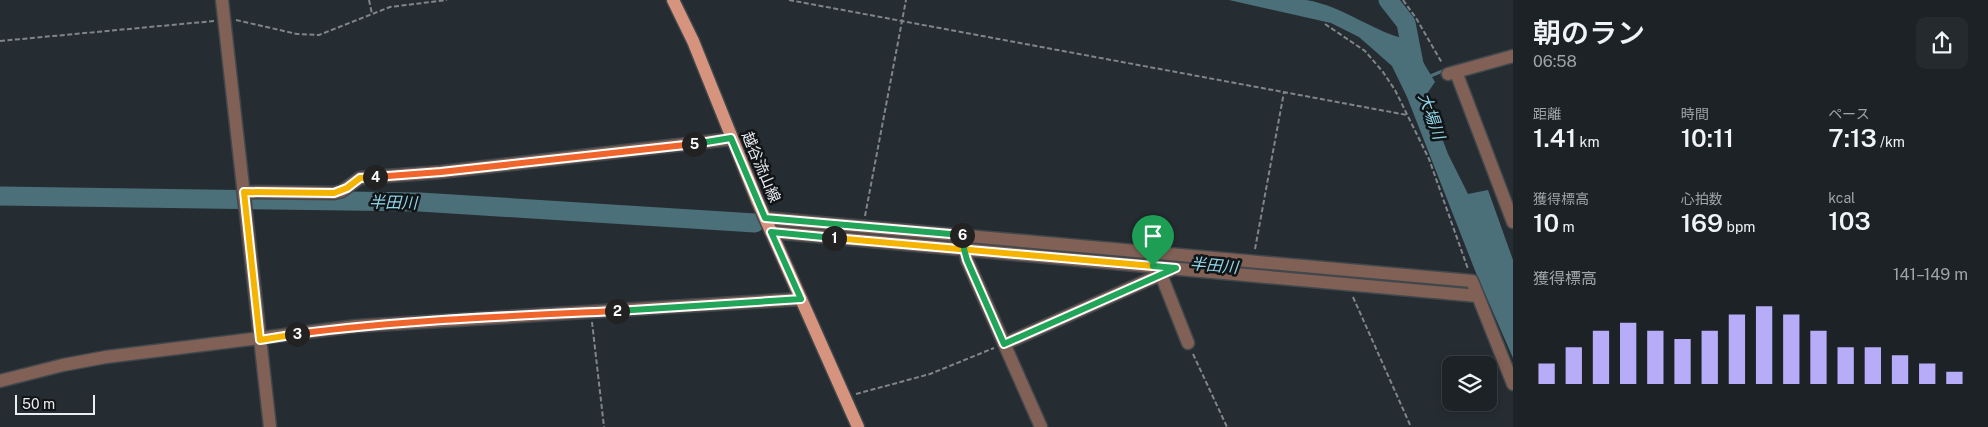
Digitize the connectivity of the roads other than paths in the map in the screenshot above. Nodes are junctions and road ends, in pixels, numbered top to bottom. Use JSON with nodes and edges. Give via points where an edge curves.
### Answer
{"nodes":[{"id":1,"x":222,"y":0,"type":"edge"},
{"id":2,"x":673,"y":0,"type":"edge"},
{"id":3,"x":1513,"y":56,"type":"edge"},
{"id":4,"x":731,"y":138,"type":"junction"},
{"id":5,"x":245,"y":197,"type":"junction"},
{"id":6,"x":765,"y":218,"type":"junction"},
{"id":7,"x":1513,"y":222,"type":"edge"},
{"id":8,"x":771,"y":232,"type":"junction"},
{"id":9,"x":964,"y":242,"type":"junction"},
{"id":10,"x":1155,"y":264,"type":"junction"},
{"id":11,"x":1478,"y":296,"type":"junction"},
{"id":12,"x":801,"y":299,"type":"junction"},
{"id":13,"x":260,"y":340,"type":"junction"},
{"id":14,"x":1188,"y":343,"type":"road end"},
{"id":15,"x":1004,"y":344,"type":"junction"},
{"id":16,"x":0,"y":381,"type":"edge"},
{"id":17,"x":1513,"y":384,"type":"edge"},
{"id":18,"x":270,"y":427,"type":"edge"},
{"id":19,"x":858,"y":427,"type":"edge"},
{"id":20,"x":1041,"y":427,"type":"edge"}],
"edges":[{"from":1,"to":5,"type":"street"},
{"from":2,"to":4,"type":"main road","name":"越谷流山線"},
{"from":3,"to":7,"type":"street","via":[[1452,73]]},
{"from":4,"to":5,"type":"street","via":[[441,172],[360,178],[334,193]]},
{"from":4,"to":6,"type":"main road","name":"越谷流山線"},
{"from":5,"to":13,"type":"street"},
{"from":6,"to":8,"type":"main road","name":"越谷流山線"},
{"from":6,"to":9,"type":"street","via":[[864,226]]},
{"from":8,"to":9,"type":"street"},
{"from":8,"to":12,"type":"main road","name":"越谷流山線"},
{"from":9,"to":10,"type":"street"},
{"from":9,"to":15,"type":"street"},
{"from":10,"to":11,"type":"street"},
{"from":10,"to":11,"type":"street","via":[[1253,262],[1472,281]]},
{"from":10,"to":14,"type":"street"},
{"from":10,"to":15,"type":"street"},
{"from":11,"to":17,"type":"street"},
{"from":12,"to":13,"type":"street","via":[[416,321]]},
{"from":12,"to":19,"type":"main road","name":"越谷流山線"},
{"from":13,"to":16,"type":"street","via":[[106,357]]},
{"from":13,"to":18,"type":"street"},
{"from":15,"to":20,"type":"street"}]}
